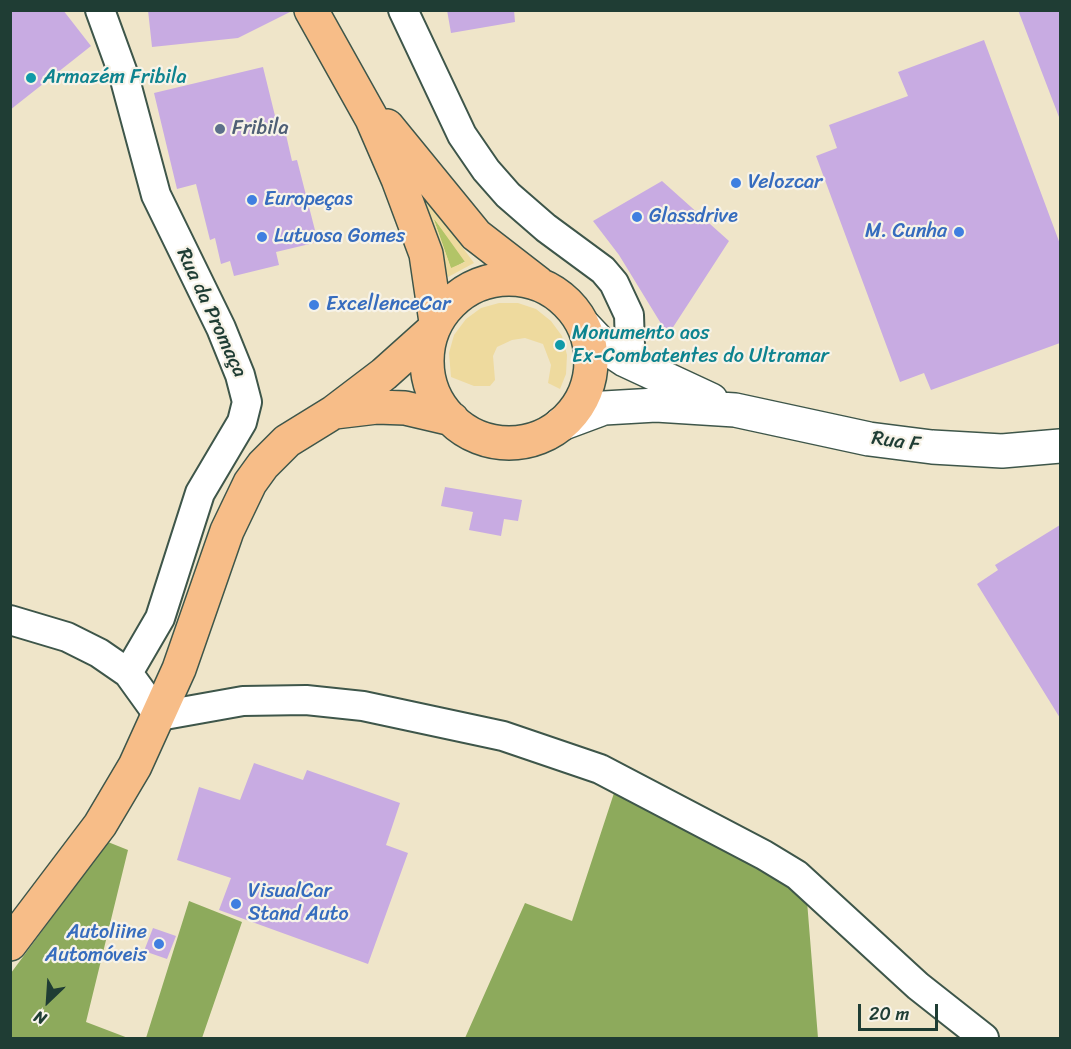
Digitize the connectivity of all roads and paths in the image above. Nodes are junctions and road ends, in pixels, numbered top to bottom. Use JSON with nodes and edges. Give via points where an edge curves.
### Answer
{"nodes":[{"id":1,"x":99,"y":10,"type":"edge"},
{"id":2,"x":311,"y":10,"type":"edge"},
{"id":3,"x":403,"y":10,"type":"edge"},
{"id":4,"x":354,"y":85,"type":"junction"},
{"id":5,"x":539,"y":284,"type":"junction"},
{"id":6,"x":434,"y":327,"type":"junction"},
{"id":7,"x":585,"y":327,"type":"junction"},
{"id":8,"x":625,"y":360,"type":"junction"},
{"id":9,"x":735,"y":410,"type":"junction"},
{"id":10,"x":334,"y":412,"type":"junction"},
{"id":11,"x":452,"y":419,"type":"junction"},
{"id":12,"x":561,"y":424,"type":"junction"},
{"id":13,"x":1060,"y":446,"type":"edge"},
{"id":14,"x":10,"y":620,"type":"edge"},
{"id":15,"x":128,"y":673,"type":"junction"},
{"id":16,"x":159,"y":716,"type":"junction"},
{"id":17,"x":10,"y":944,"type":"edge"},
{"id":18,"x":984,"y":1038,"type":"edge"}],
"edges":[{"from":1,"to":15,"type":"street","name":"Rua da Promaça","via":[[124,76],[156,195],[221,328],[247,402],[242,422],[196,502],[160,618]]},
{"from":2,"to":4,"type":"main road"},
{"from":3,"to":8,"type":"street","via":[[462,135],[486,170],[508,195],[614,283],[629,315],[630,345]]},
{"from":4,"to":5,"type":"main road","via":[[476,235]]},
{"from":4,"to":6,"type":"main road","via":[[422,241],[431,279]]},
{"from":5,"to":6,"type":"main road","via":[[514,278],[487,283],[455,300]]},
{"from":5,"to":7,"type":"main road","via":[[558,294]]},
{"from":6,"to":10,"type":"main road","via":[[403,359]]},
{"from":6,"to":11,"type":"main road","via":[[427,354],[428,378],[437,400]]},
{"from":7,"to":8,"type":"street"},
{"from":7,"to":12,"type":"main road","via":[[591,353],[589,380],[579,404]]},
{"from":8,"to":9,"type":"street"},
{"from":9,"to":12,"type":"street","via":[[628,405],[591,411]]},
{"from":9,"to":13,"type":"street","name":"Rua F","via":[[869,439],[932,447],[1002,450]]},
{"from":10,"to":11,"type":"main road","via":[[405,408]]},
{"from":10,"to":16,"type":"main road","via":[[287,441],[250,483],[227,531]]},
{"from":11,"to":12,"type":"main road","via":[[471,434],[509,442],[541,437]]},
{"from":14,"to":15,"type":"street","via":[[85,644]]},
{"from":15,"to":16,"type":"street"},
{"from":16,"to":17,"type":"main road","via":[[119,795]]},
{"from":16,"to":18,"type":"street","via":[[243,701],[306,700],[405,713],[572,757],[635,786],[797,875],[918,986]]}]}
